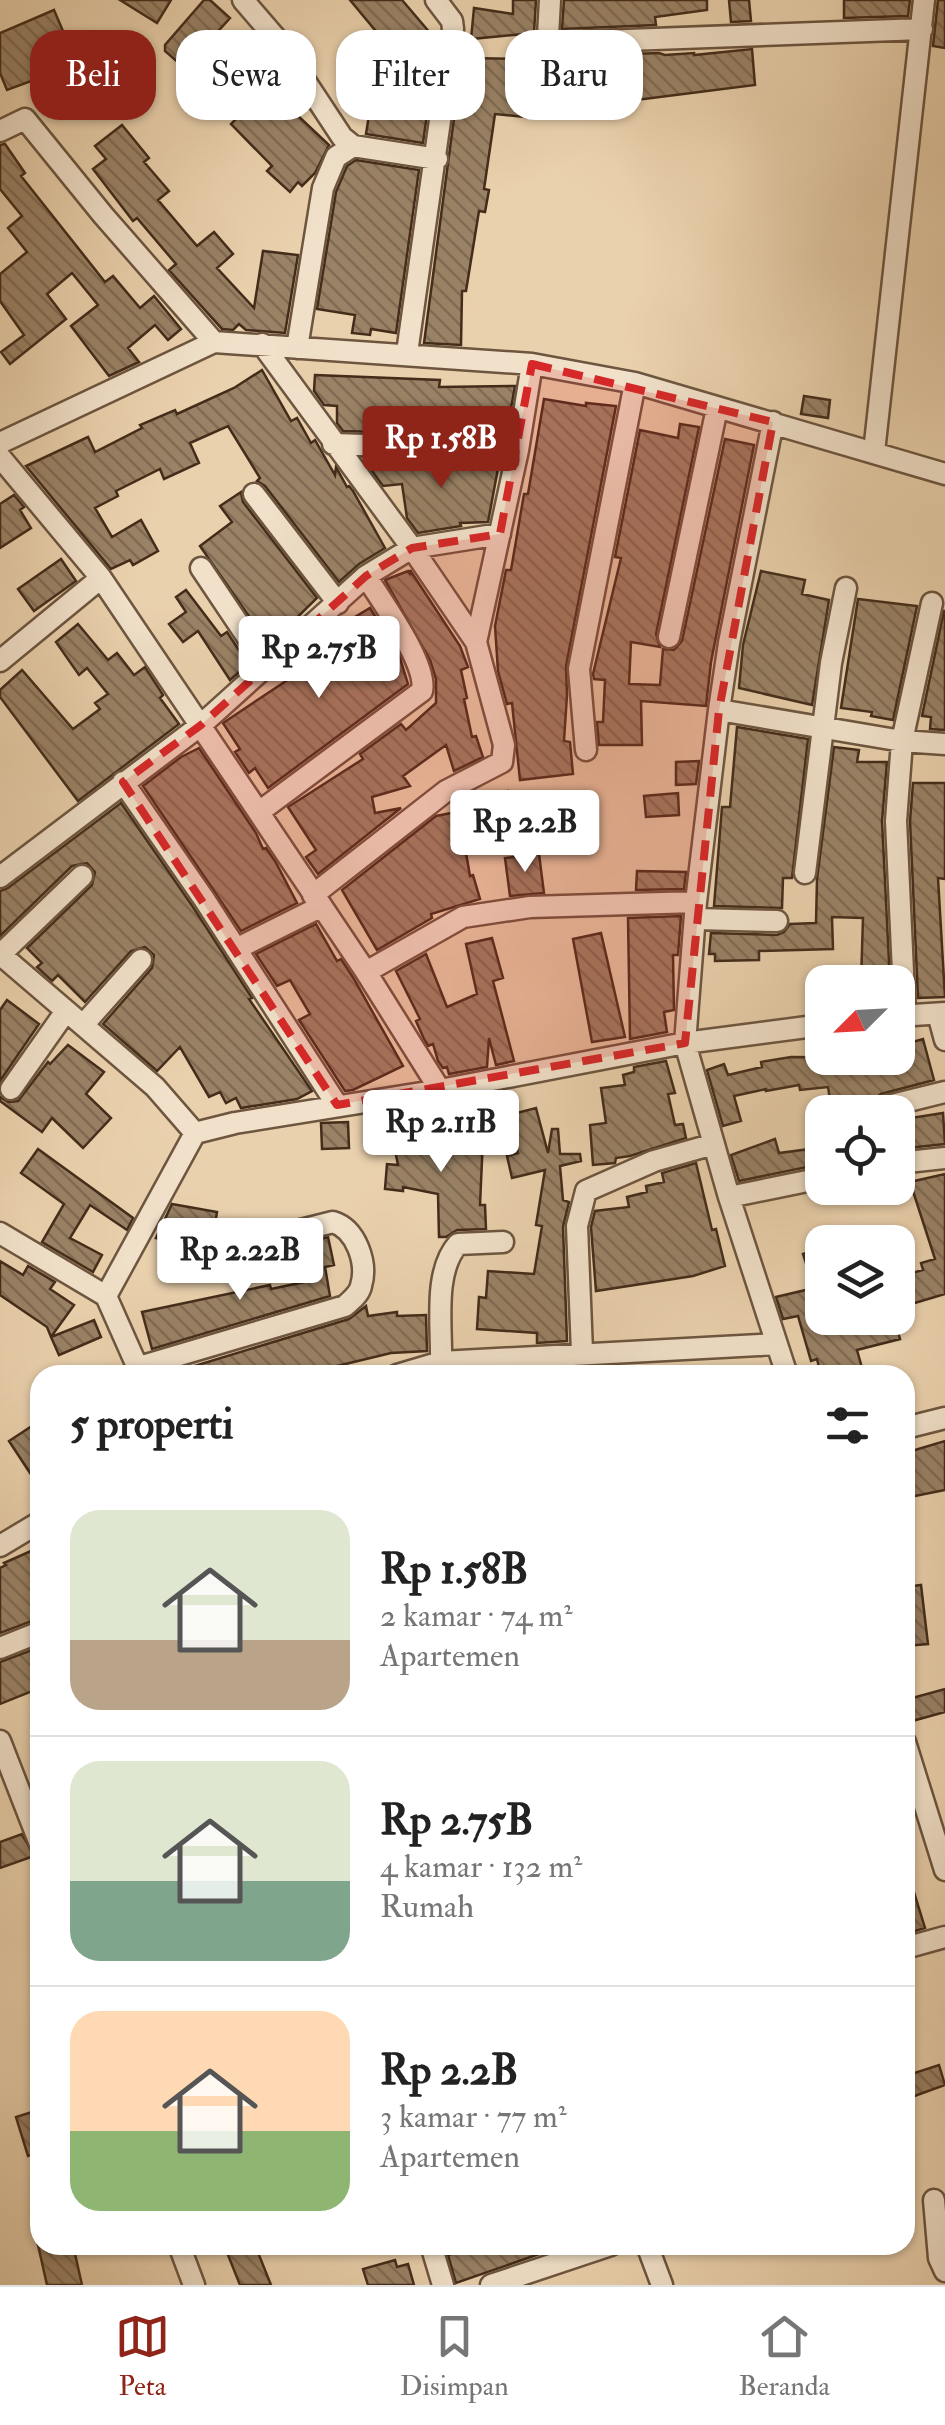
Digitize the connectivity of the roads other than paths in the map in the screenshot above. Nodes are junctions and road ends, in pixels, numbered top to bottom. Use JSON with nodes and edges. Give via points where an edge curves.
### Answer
{"nodes":[{"id":1,"x":436,"y":0,"type":"edge"},
{"id":2,"x":550,"y":0,"type":"edge"},
{"id":3,"x":924,"y":0,"type":"edge"},
{"id":4,"x":252,"y":3,"type":"edge"},
{"id":5,"x":922,"y":29,"type":"junction"},
{"id":6,"x":547,"y":30,"type":"edge"},
{"id":7,"x":643,"y":39,"type":"edge"},
{"id":8,"x":0,"y":131,"type":"edge"},
{"id":9,"x":353,"y":146,"type":"junction"},
{"id":10,"x":437,"y":158,"type":"junction"},
{"id":11,"x":214,"y":342,"type":"junction"},
{"id":12,"x":262,"y":344,"type":"junction"},
{"id":13,"x":297,"y":348,"type":"junction"},
{"id":14,"x":406,"y":353,"type":"junction"},
{"id":15,"x":532,"y":364,"type":"junction"},
{"id":16,"x":635,"y":382,"type":"junction"},
{"id":17,"x":717,"y":408,"type":"junction"},
{"id":18,"x":773,"y":422,"type":"junction"},
{"id":19,"x":0,"y":443,"type":"edge"},
{"id":20,"x":333,"y":444,"type":"junction"},
{"id":21,"x":518,"y":450,"type":"junction"},
{"id":22,"x":874,"y":452,"type":"junction"},
{"id":23,"x":0,"y":457,"type":"edge"},
{"id":24,"x":945,"y":474,"type":"edge"},
{"id":25,"x":254,"y":494,"type":"dead end"},
{"id":26,"x":500,"y":534,"type":"junction"},
{"id":27,"x":412,"y":548,"type":"junction"},
{"id":28,"x":201,"y":568,"type":"dead end"},
{"id":29,"x":366,"y":576,"type":"junction"},
{"id":30,"x":101,"y":578,"type":"junction"},
{"id":31,"x":846,"y":588,"type":"dead end"},
{"id":32,"x":338,"y":603,"type":"junction"},
{"id":33,"x":932,"y":603,"type":"dead end"},
{"id":34,"x":669,"y":637,"type":"dead end"},
{"id":35,"x":476,"y":642,"type":"junction"},
{"id":36,"x":0,"y":661,"type":"edge"},
{"id":37,"x":268,"y":668,"type":"junction"},
{"id":38,"x":719,"y":710,"type":"junction"},
{"id":39,"x":201,"y":725,"type":"junction"},
{"id":40,"x":822,"y":725,"type":"junction"},
{"id":41,"x":902,"y":741,"type":"junction"},
{"id":42,"x":945,"y":744,"type":"edge"},
{"id":43,"x":586,"y":750,"type":"dead end"},
{"id":44,"x":123,"y":782,"type":"junction"},
{"id":45,"x":259,"y":812,"type":"junction"},
{"id":46,"x":806,"y":872,"type":"dead end"},
{"id":47,"x":82,"y":876,"type":"dead end"},
{"id":48,"x":0,"y":877,"type":"edge"},
{"id":49,"x":316,"y":901,"type":"junction"},
{"id":50,"x":696,"y":911,"type":"junction"},
{"id":51,"x":777,"y":921,"type":"dead end"},
{"id":52,"x":236,"y":948,"type":"junction"},
{"id":53,"x":0,"y":954,"type":"edge"},
{"id":54,"x":141,"y":960,"type":"dead end"},
{"id":55,"x":900,"y":965,"type":"edge"},
{"id":56,"x":366,"y":972,"type":"junction"},
{"id":57,"x":66,"y":1011,"type":"junction"},
{"id":58,"x":941,"y":1014,"type":"edge"},
{"id":59,"x":915,"y":1015,"type":"edge"},
{"id":60,"x":84,"y":1024,"type":"junction"},
{"id":61,"x":805,"y":1028,"type":"edge"},
{"id":62,"x":945,"y":1040,"type":"edge"},
{"id":63,"x":685,"y":1043,"type":"junction"},
{"id":64,"x":11,"y":1089,"type":"dead end"},
{"id":65,"x":440,"y":1090,"type":"junction"},
{"id":66,"x":945,"y":1092,"type":"edge"},
{"id":67,"x":915,"y":1099,"type":"edge"},
{"id":68,"x":337,"y":1105,"type":"junction"},
{"id":69,"x":195,"y":1133,"type":"junction"},
{"id":70,"x":714,"y":1144,"type":"junction"},
{"id":71,"x":945,"y":1158,"type":"edge"},
{"id":72,"x":915,"y":1161,"type":"edge"},
{"id":73,"x":805,"y":1181,"type":"edge"},
{"id":74,"x":729,"y":1197,"type":"junction"},
{"id":75,"x":0,"y":1234,"type":"edge"},
{"id":76,"x":503,"y":1242,"type":"dead end"},
{"id":77,"x":245,"y":1244,"type":"dead end"},
{"id":78,"x":106,"y":1296,"type":"junction"},
{"id":79,"x":776,"y":1344,"type":"junction"},
{"id":80,"x":582,"y":1352,"type":"junction"},
{"id":81,"x":441,"y":1362,"type":"junction"},
{"id":82,"x":137,"y":1365,"type":"edge"},
{"id":83,"x":159,"y":1365,"type":"edge"},
{"id":84,"x":431,"y":1365,"type":"edge"},
{"id":85,"x":540,"y":1365,"type":"edge"},
{"id":86,"x":783,"y":1365,"type":"edge"},
{"id":87,"x":945,"y":1418,"type":"edge"},
{"id":88,"x":915,"y":1426,"type":"edge"},
{"id":89,"x":30,"y":1526,"type":"edge"},
{"id":90,"x":3,"y":1538,"type":"edge"},
{"id":91,"x":30,"y":1636,"type":"edge"},
{"id":92,"x":0,"y":1648,"type":"edge"},
{"id":93,"x":0,"y":1741,"type":"edge"},
{"id":94,"x":915,"y":1768,"type":"edge"},
{"id":95,"x":30,"y":1818,"type":"edge"},
{"id":96,"x":938,"y":1827,"type":"edge"},
{"id":97,"x":945,"y":1870,"type":"edge"},
{"id":98,"x":945,"y":1937,"type":"edge"},
{"id":99,"x":915,"y":1945,"type":"edge"},
{"id":100,"x":934,"y":2200,"type":"dead end"},
{"id":101,"x":184,"y":2255,"type":"edge"},
{"id":102,"x":433,"y":2255,"type":"edge"},
{"id":103,"x":581,"y":2255,"type":"edge"},
{"id":104,"x":650,"y":2255,"type":"edge"},
{"id":105,"x":945,"y":2271,"type":"edge"},
{"id":106,"x":194,"y":2285,"type":"edge"},
{"id":107,"x":443,"y":2285,"type":"edge"},
{"id":108,"x":491,"y":2285,"type":"edge"},
{"id":109,"x":662,"y":2285,"type":"edge"}],
"edges":[{"from":1,"to":10,"type":"street","via":[[453,29]]},
{"from":2,"to":6,"type":"street"},
{"from":3,"to":5,"type":"street"},
{"from":4,"to":9,"type":"street"},
{"from":5,"to":7,"type":"street"},
{"from":5,"to":22,"type":"street"},
{"from":8,"to":11,"type":"street","via":[[26,119]]},
{"from":9,"to":10,"type":"street"},
{"from":9,"to":13,"type":"street","via":[[336,157],[323,188]]},
{"from":10,"to":14,"type":"street"},
{"from":11,"to":12,"type":"street"},
{"from":11,"to":19,"type":"street"},
{"from":12,"to":13,"type":"street"},
{"from":12,"to":20,"type":"street"},
{"from":13,"to":14,"type":"street"},
{"from":14,"to":15,"type":"street"},
{"from":15,"to":16,"type":"street"},
{"from":15,"to":21,"type":"street"},
{"from":16,"to":17,"type":"street"},
{"from":16,"to":43,"type":"street","via":[[579,669]]},
{"from":17,"to":18,"type":"street"},
{"from":17,"to":34,"type":"street"},
{"from":18,"to":22,"type":"street"},
{"from":18,"to":38,"type":"street"},
{"from":20,"to":21,"type":"street"},
{"from":20,"to":27,"type":"street"},
{"from":21,"to":26,"type":"street"},
{"from":22,"to":24,"type":"street"},
{"from":23,"to":30,"type":"street"},
{"from":25,"to":32,"type":"street"},
{"from":26,"to":27,"type":"street"},
{"from":26,"to":35,"type":"street"},
{"from":27,"to":29,"type":"street"},
{"from":27,"to":35,"type":"street"},
{"from":28,"to":37,"type":"street"},
{"from":29,"to":32,"type":"street"},
{"from":29,"to":45,"type":"street","via":[[414,659],[422,691]]},
{"from":30,"to":36,"type":"street"},
{"from":30,"to":39,"type":"street"},
{"from":31,"to":40,"type":"street"},
{"from":32,"to":37,"type":"street"},
{"from":33,"to":41,"type":"street"},
{"from":35,"to":49,"type":"street","via":[[504,745],[502,762],[446,792]]},
{"from":37,"to":39,"type":"street"},
{"from":38,"to":40,"type":"street"},
{"from":38,"to":50,"type":"street"},
{"from":39,"to":44,"type":"street"},
{"from":39,"to":45,"type":"street"},
{"from":40,"to":41,"type":"street"},
{"from":40,"to":46,"type":"street"},
{"from":41,"to":42,"type":"street"},
{"from":41,"to":55,"type":"street","via":[[896,821]]},
{"from":44,"to":48,"type":"street"},
{"from":44,"to":52,"type":"street"},
{"from":45,"to":49,"type":"street"},
{"from":47,"to":53,"type":"street"},
{"from":49,"to":52,"type":"street"},
{"from":49,"to":56,"type":"street"},
{"from":50,"to":51,"type":"street"},
{"from":50,"to":56,"type":"street","via":[[530,907],[463,917]]},
{"from":50,"to":63,"type":"street"},
{"from":52,"to":68,"type":"street"},
{"from":53,"to":57,"type":"street"},
{"from":54,"to":60,"type":"street"},
{"from":56,"to":65,"type":"street"},
{"from":57,"to":60,"type":"street"},
{"from":57,"to":64,"type":"street"},
{"from":58,"to":59,"type":"street"},
{"from":58,"to":62,"type":"street"},
{"from":60,"to":69,"type":"street","via":[[155,1086]]},
{"from":61,"to":63,"type":"street"},
{"from":63,"to":65,"type":"street"},
{"from":63,"to":70,"type":"street"},
{"from":65,"to":68,"type":"street"},
{"from":66,"to":67,"type":"street"},
{"from":68,"to":69,"type":"street"},
{"from":69,"to":78,"type":"street"},
{"from":70,"to":74,"type":"street"},
{"from":70,"to":80,"type":"street","via":[[586,1191],[577,1226]]},
{"from":71,"to":72,"type":"street"},
{"from":73,"to":74,"type":"street"},
{"from":74,"to":79,"type":"street"},
{"from":75,"to":78,"type":"street"},
{"from":76,"to":81,"type":"street","via":[[458,1244],[448,1255]]},
{"from":77,"to":83,"type":"street","via":[[333,1222],[346,1226],[360,1260],[360,1291],[345,1306]]},
{"from":78,"to":82,"type":"street"},
{"from":79,"to":80,"type":"street"},
{"from":79,"to":86,"type":"street"},
{"from":80,"to":85,"type":"street"},
{"from":81,"to":84,"type":"street"},
{"from":81,"to":85,"type":"street"},
{"from":87,"to":88,"type":"street"},
{"from":89,"to":90,"type":"street"},
{"from":91,"to":92,"type":"street"},
{"from":93,"to":95,"type":"street"},
{"from":94,"to":96,"type":"street"},
{"from":96,"to":97,"type":"street"},
{"from":98,"to":99,"type":"street"},
{"from":100,"to":105,"type":"street"},
{"from":101,"to":106,"type":"street"},
{"from":102,"to":107,"type":"street"},
{"from":103,"to":108,"type":"street"},
{"from":104,"to":109,"type":"street"}]}
